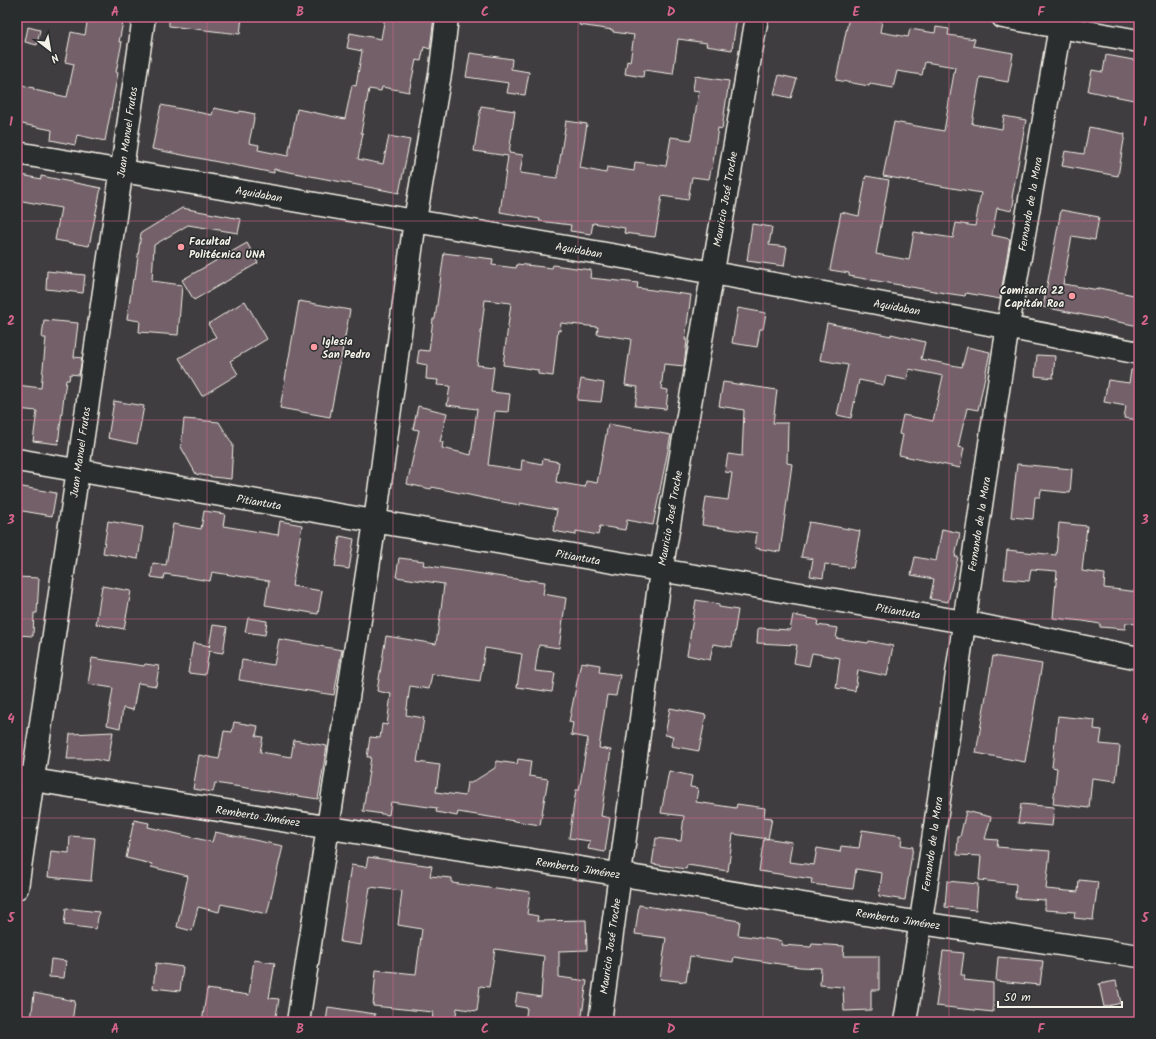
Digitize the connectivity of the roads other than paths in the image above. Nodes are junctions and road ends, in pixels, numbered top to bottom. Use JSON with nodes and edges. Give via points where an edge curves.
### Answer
{"nodes":[{"id":1,"x":144,"y":17,"type":"edge"},
{"id":2,"x":447,"y":17,"type":"edge"},
{"id":3,"x":757,"y":17,"type":"edge"},
{"id":4,"x":1003,"y":17,"type":"edge"},
{"id":5,"x":1062,"y":20,"type":"edge"},
{"id":6,"x":1139,"y":40,"type":"edge"},
{"id":7,"x":17,"y":153,"type":"edge"},
{"id":8,"x":121,"y":171,"type":"junction"},
{"id":9,"x":414,"y":220,"type":"junction"},
{"id":10,"x":712,"y":274,"type":"junction"},
{"id":11,"x":1008,"y":327,"type":"junction"},
{"id":12,"x":1139,"y":353,"type":"edge"},
{"id":13,"x":17,"y":460,"type":"edge"},
{"id":14,"x":77,"y":470,"type":"junction"},
{"id":15,"x":374,"y":522,"type":"junction"},
{"id":16,"x":661,"y":571,"type":"junction"},
{"id":17,"x":964,"y":622,"type":"junction"},
{"id":18,"x":1139,"y":658,"type":"edge"},
{"id":19,"x":25,"y":778,"type":"edge"},
{"id":20,"x":327,"y":828,"type":"junction"},
{"id":21,"x":620,"y":874,"type":"junction"},
{"id":22,"x":17,"y":888,"type":"edge"},
{"id":23,"x":921,"y":923,"type":"junction"},
{"id":24,"x":1139,"y":956,"type":"edge"},
{"id":25,"x":298,"y":1022,"type":"edge"},
{"id":26,"x":600,"y":1022,"type":"edge"},
{"id":27,"x":905,"y":1022,"type":"edge"}],
"edges":[{"from":1,"to":8,"type":"street","name":"Juan Manuel Frutos"},
{"from":2,"to":9,"type":"street","via":[[441,68]]},
{"from":3,"to":10,"type":"street","name":"Mauricio José Troche"},
{"from":4,"to":5,"type":"street"},
{"from":5,"to":6,"type":"street"},
{"from":5,"to":11,"type":"street","name":"Fernando de la Mora"},
{"from":7,"to":8,"type":"street","name":"Aquidaban"},
{"from":8,"to":9,"type":"street","name":"Aquidaban"},
{"from":8,"to":14,"type":"street","name":"Juan Manuel Frutos"},
{"from":9,"to":10,"type":"street","name":"Aquidaban"},
{"from":9,"to":15,"type":"street"},
{"from":10,"to":11,"type":"street","name":"Aquidaban"},
{"from":10,"to":16,"type":"street","name":"Mauricio José Troche"},
{"from":11,"to":12,"type":"street","name":"Aquidaban"},
{"from":11,"to":17,"type":"street","name":"Fernando de la Mora"},
{"from":13,"to":14,"type":"street","name":"Pitiantuta"},
{"from":14,"to":15,"type":"street","name":"Pitiantuta"},
{"from":14,"to":19,"type":"street","name":"Juan Manuel Frutos"},
{"from":15,"to":16,"type":"street","name":"Pitiantuta"},
{"from":15,"to":20,"type":"street"},
{"from":16,"to":17,"type":"street","name":"Pitiantuta"},
{"from":16,"to":21,"type":"street","name":"Mauricio José Troche"},
{"from":17,"to":18,"type":"street","name":"Pitiantuta"},
{"from":17,"to":23,"type":"street","name":"Fernando de la Mora"},
{"from":19,"to":20,"type":"street","name":"Remberto Jiménez"},
{"from":19,"to":22,"type":"street","name":"Juan Manuel Frutos"},
{"from":20,"to":21,"type":"street","name":"Remberto Jiménez"},
{"from":20,"to":25,"type":"street"},
{"from":21,"to":23,"type":"street","name":"Remberto Jiménez"},
{"from":21,"to":26,"type":"street","name":"Mauricio José Troche"},
{"from":23,"to":24,"type":"street","name":"Remberto Jiménez"},
{"from":23,"to":27,"type":"street","name":"Fernando de la Mora"}]}
